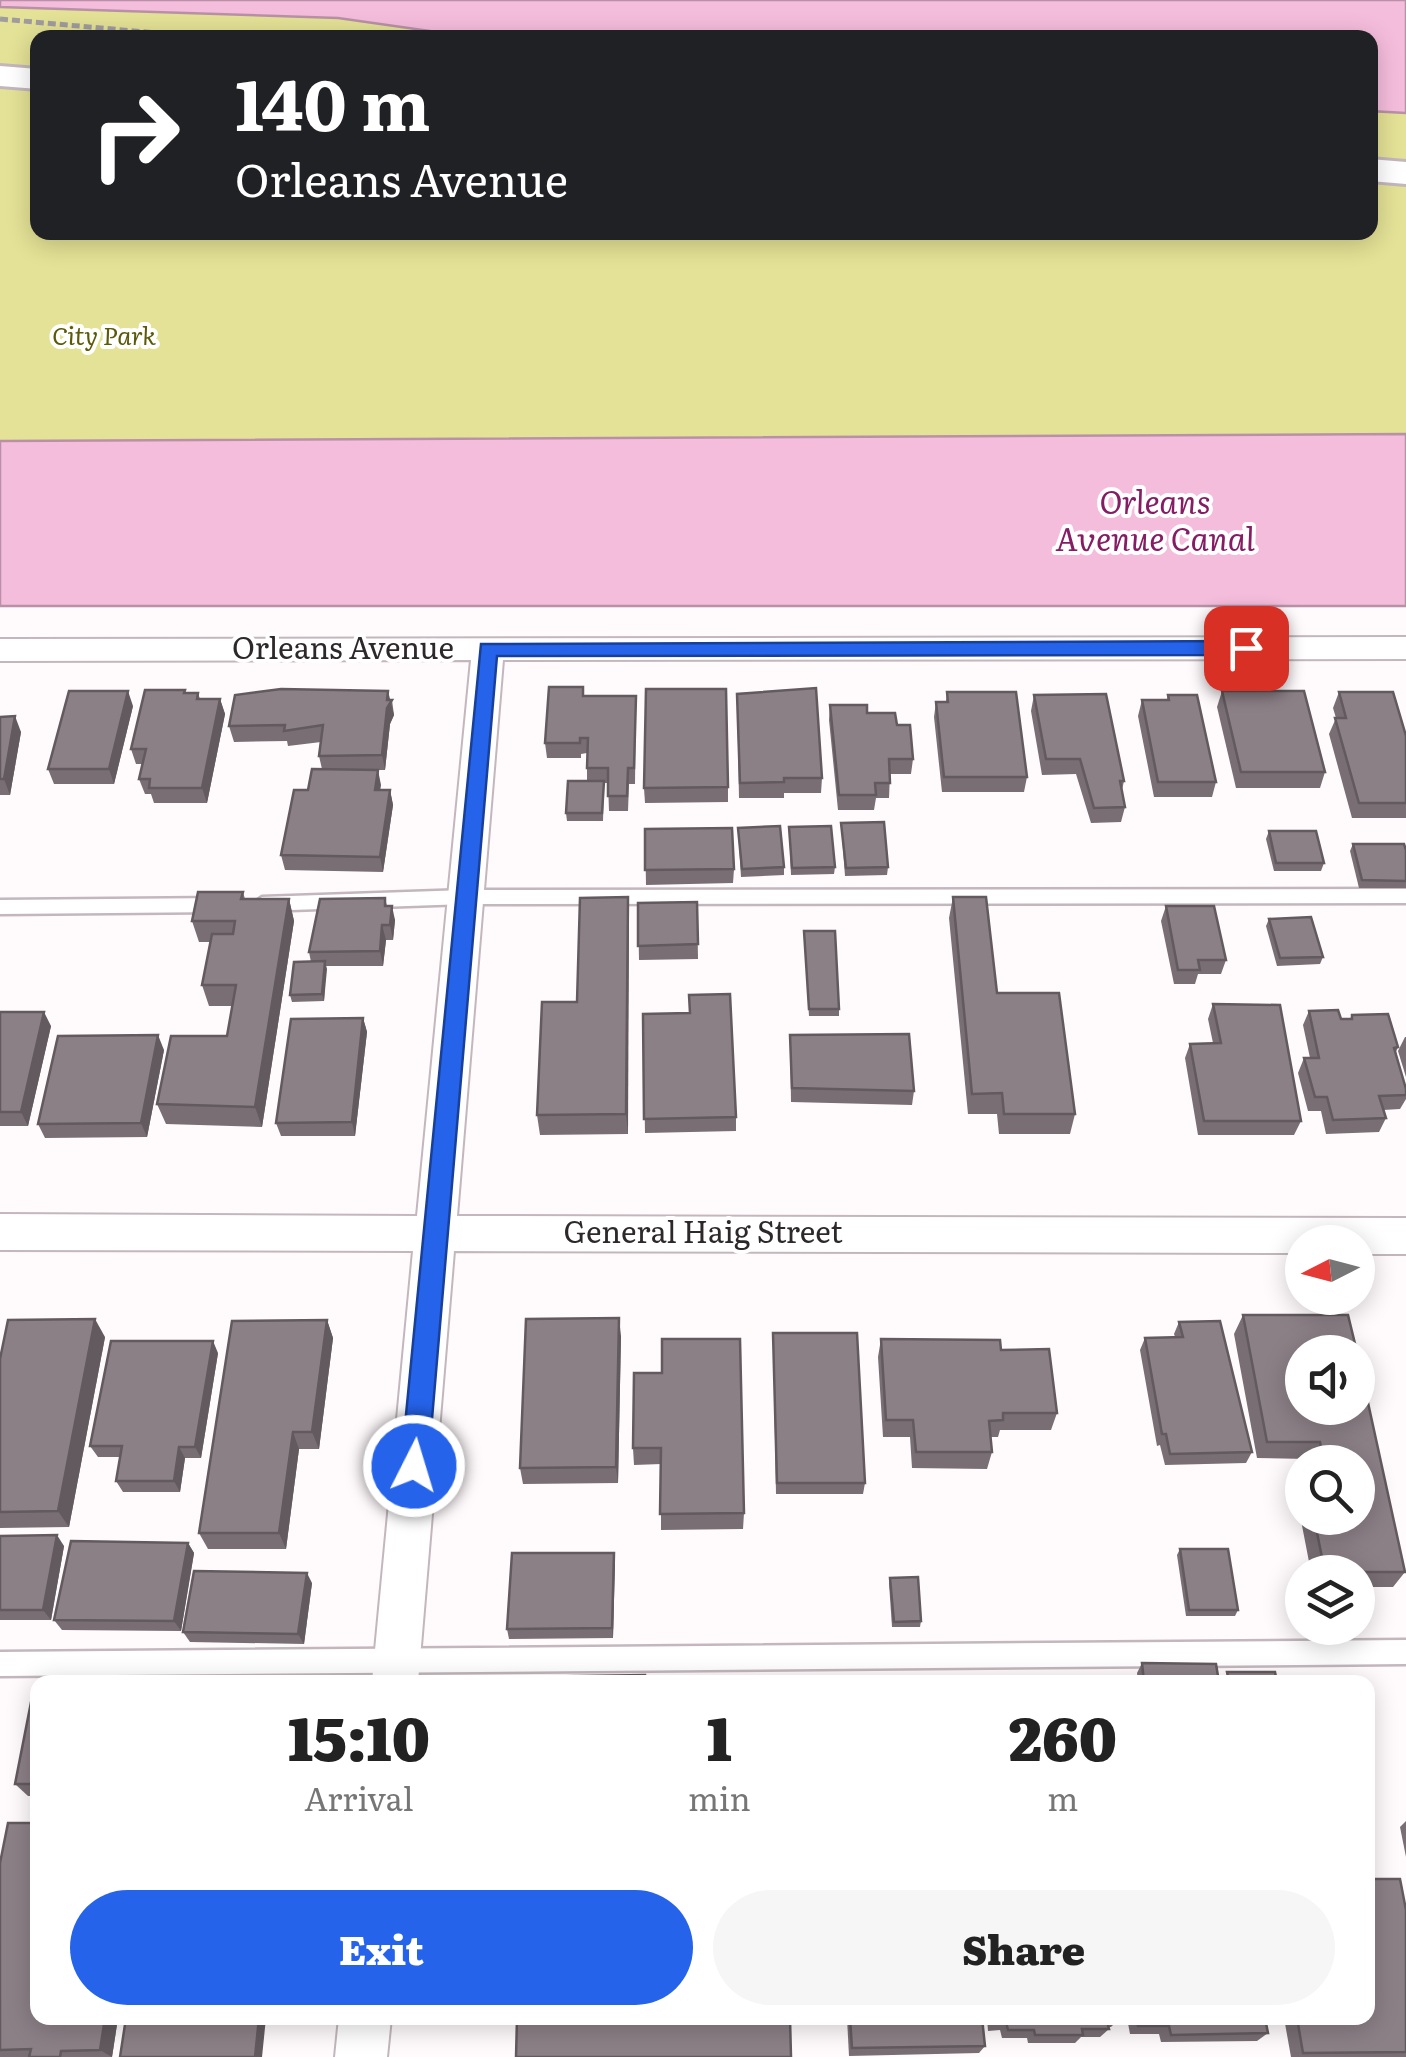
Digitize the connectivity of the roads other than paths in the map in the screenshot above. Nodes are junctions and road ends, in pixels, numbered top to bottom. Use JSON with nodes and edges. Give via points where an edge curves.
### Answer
{"nodes":[{"id":1,"x":0,"y":76,"type":"edge"},
{"id":2,"x":30,"y":78,"type":"edge"},
{"id":3,"x":1378,"y":170,"type":"edge"},
{"id":4,"x":1406,"y":172,"type":"edge"},
{"id":5,"x":1406,"y":648,"type":"edge"},
{"id":6,"x":488,"y":649,"type":"junction"},
{"id":7,"x":0,"y":650,"type":"edge"},
{"id":8,"x":1406,"y":896,"type":"edge"},
{"id":9,"x":466,"y":897,"type":"junction"},
{"id":10,"x":0,"y":908,"type":"edge"},
{"id":11,"x":436,"y":1231,"type":"junction"},
{"id":12,"x":0,"y":1232,"type":"edge"},
{"id":13,"x":1406,"y":1236,"type":"edge"},
{"id":14,"x":1406,"y":1652,"type":"edge"},
{"id":15,"x":0,"y":1664,"type":"edge"},
{"id":16,"x":396,"y":1672,"type":"edge"},
{"id":17,"x":364,"y":2025,"type":"edge"},
{"id":18,"x":361,"y":2057,"type":"edge"}],
"edges":[{"from":1,"to":2,"type":"street"},
{"from":3,"to":4,"type":"street"},
{"from":5,"to":6,"type":"street","name":"Orleans Avenue"},
{"from":6,"to":7,"type":"street","name":"Orleans Avenue"},
{"from":6,"to":9,"type":"street"},
{"from":8,"to":9,"type":"lane"},
{"from":9,"to":10,"type":"lane"},
{"from":9,"to":11,"type":"street"},
{"from":11,"to":12,"type":"street","name":"General Haig Street"},
{"from":11,"to":13,"type":"street","name":"General Haig Street"},
{"from":11,"to":16,"type":"street"},
{"from":14,"to":16,"type":"lane"},
{"from":15,"to":16,"type":"lane"},
{"from":17,"to":18,"type":"street"}]}
